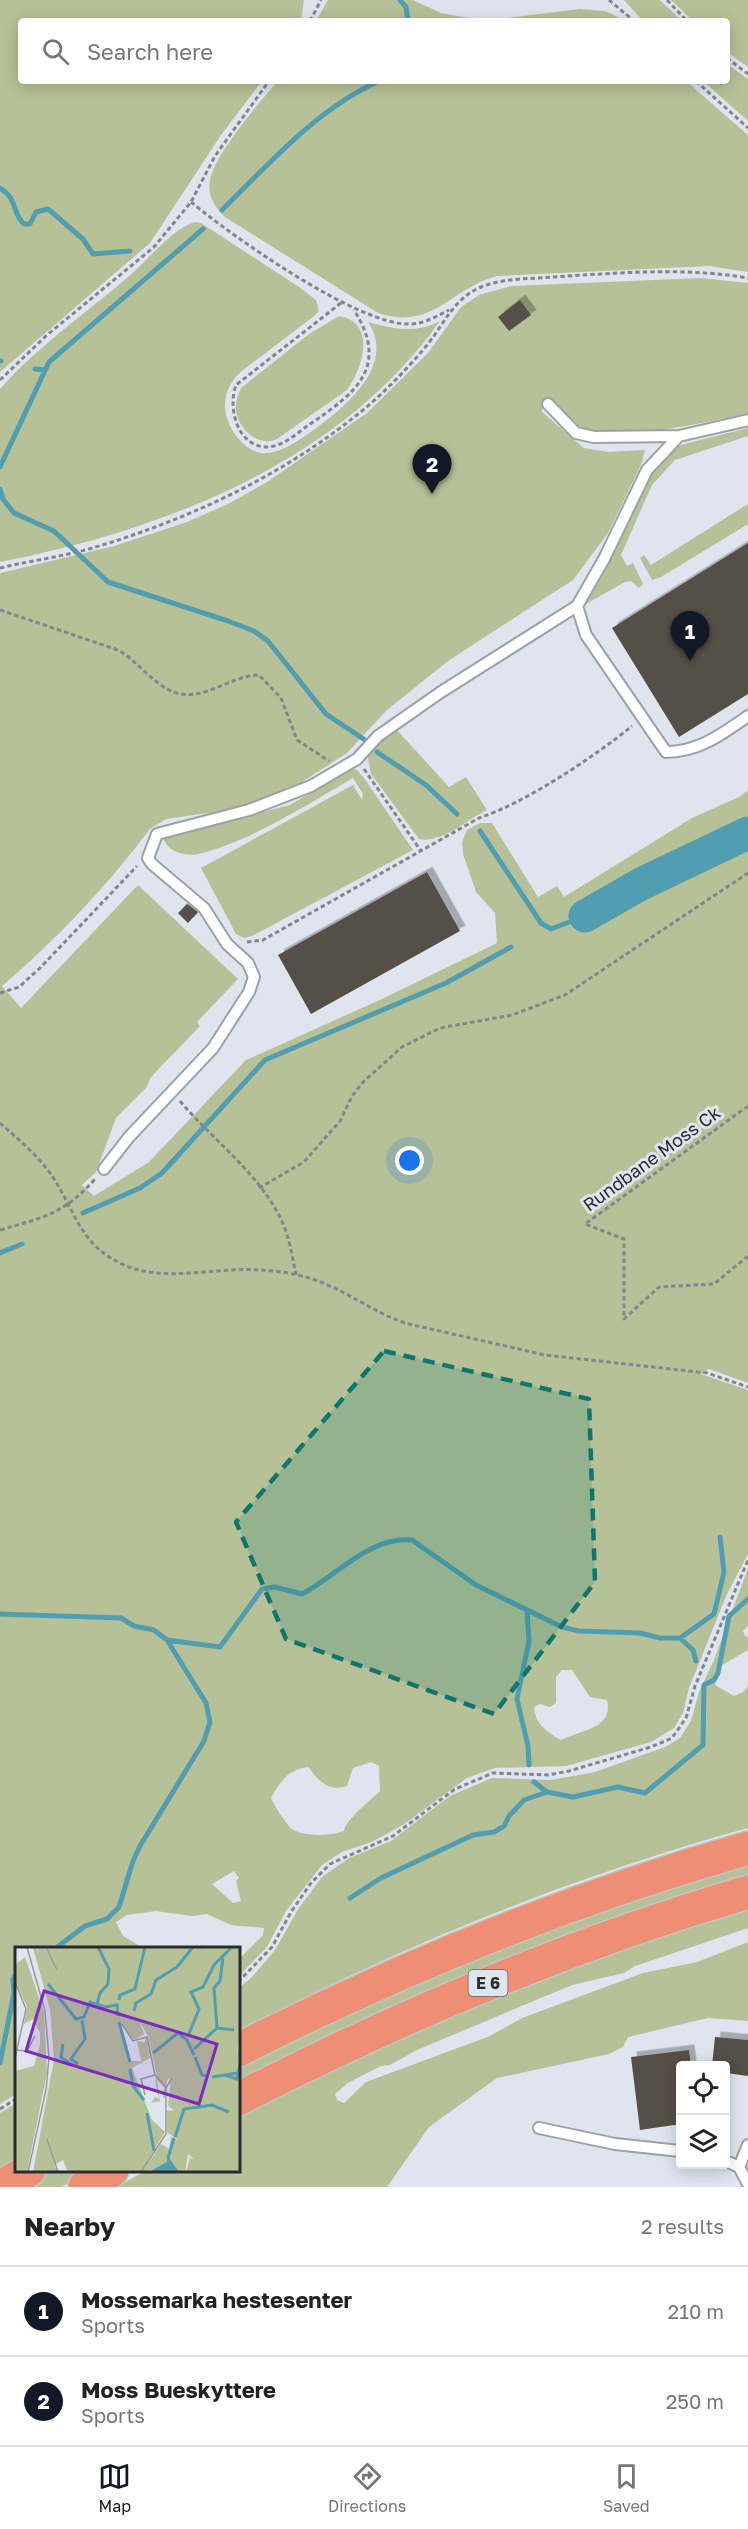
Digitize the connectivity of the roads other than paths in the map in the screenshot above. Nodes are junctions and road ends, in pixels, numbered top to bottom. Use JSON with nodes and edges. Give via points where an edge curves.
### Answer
{"nodes":[{"id":1,"x":548,"y":404,"type":"dead end"},
{"id":2,"x":748,"y":420,"type":"edge"},
{"id":3,"x":679,"y":436,"type":"junction"},
{"id":4,"x":577,"y":606,"type":"junction"},
{"id":5,"x":748,"y":716,"type":"edge"},
{"id":6,"x":104,"y":1169,"type":"road end"},
{"id":7,"x":748,"y":1848,"type":"edge"},
{"id":8,"x":748,"y":1892,"type":"edge"},
{"id":9,"x":240,"y":2049,"type":"edge"},
{"id":10,"x":240,"y":2098,"type":"edge"},
{"id":11,"x":539,"y":2128,"type":"dead end"},
{"id":12,"x":748,"y":2145,"type":"edge"},
{"id":13,"x":676,"y":2150,"type":"edge"},
{"id":14,"x":730,"y":2163,"type":"edge"},
{"id":15,"x":739,"y":2167,"type":"junction"},
{"id":16,"x":109,"y":2172,"type":"edge"},
{"id":17,"x":748,"y":2184,"type":"edge"},
{"id":18,"x":85,"y":2187,"type":"edge"}],
"edges":[{"from":1,"to":3,"type":"lane","via":[[576,433],[594,437]]},
{"from":2,"to":3,"type":"lane"},
{"from":3,"to":4,"type":"lane","via":[[647,470]]},
{"from":4,"to":5,"type":"lane","via":[[586,635],[666,752],[683,752],[712,741]]},
{"from":4,"to":6,"type":"lane","via":[[422,705],[340,769],[285,798],[162,830],[153,841],[148,858],[204,908],[227,944],[248,963],[254,977],[249,992],[213,1048]]},
{"from":7,"to":9,"type":"highway","number":"E 6","via":[[592,1897],[472,1942]]},
{"from":8,"to":10,"type":"highway","number":"E 6","via":[[622,1932],[509,1974],[390,2024]]},
{"from":11,"to":13,"type":"lane","via":[[615,2144]]},
{"from":12,"to":15,"type":"lane"},
{"from":14,"to":15,"type":"lane"},
{"from":15,"to":17,"type":"lane"},
{"from":16,"to":18,"type":"highway"}]}
